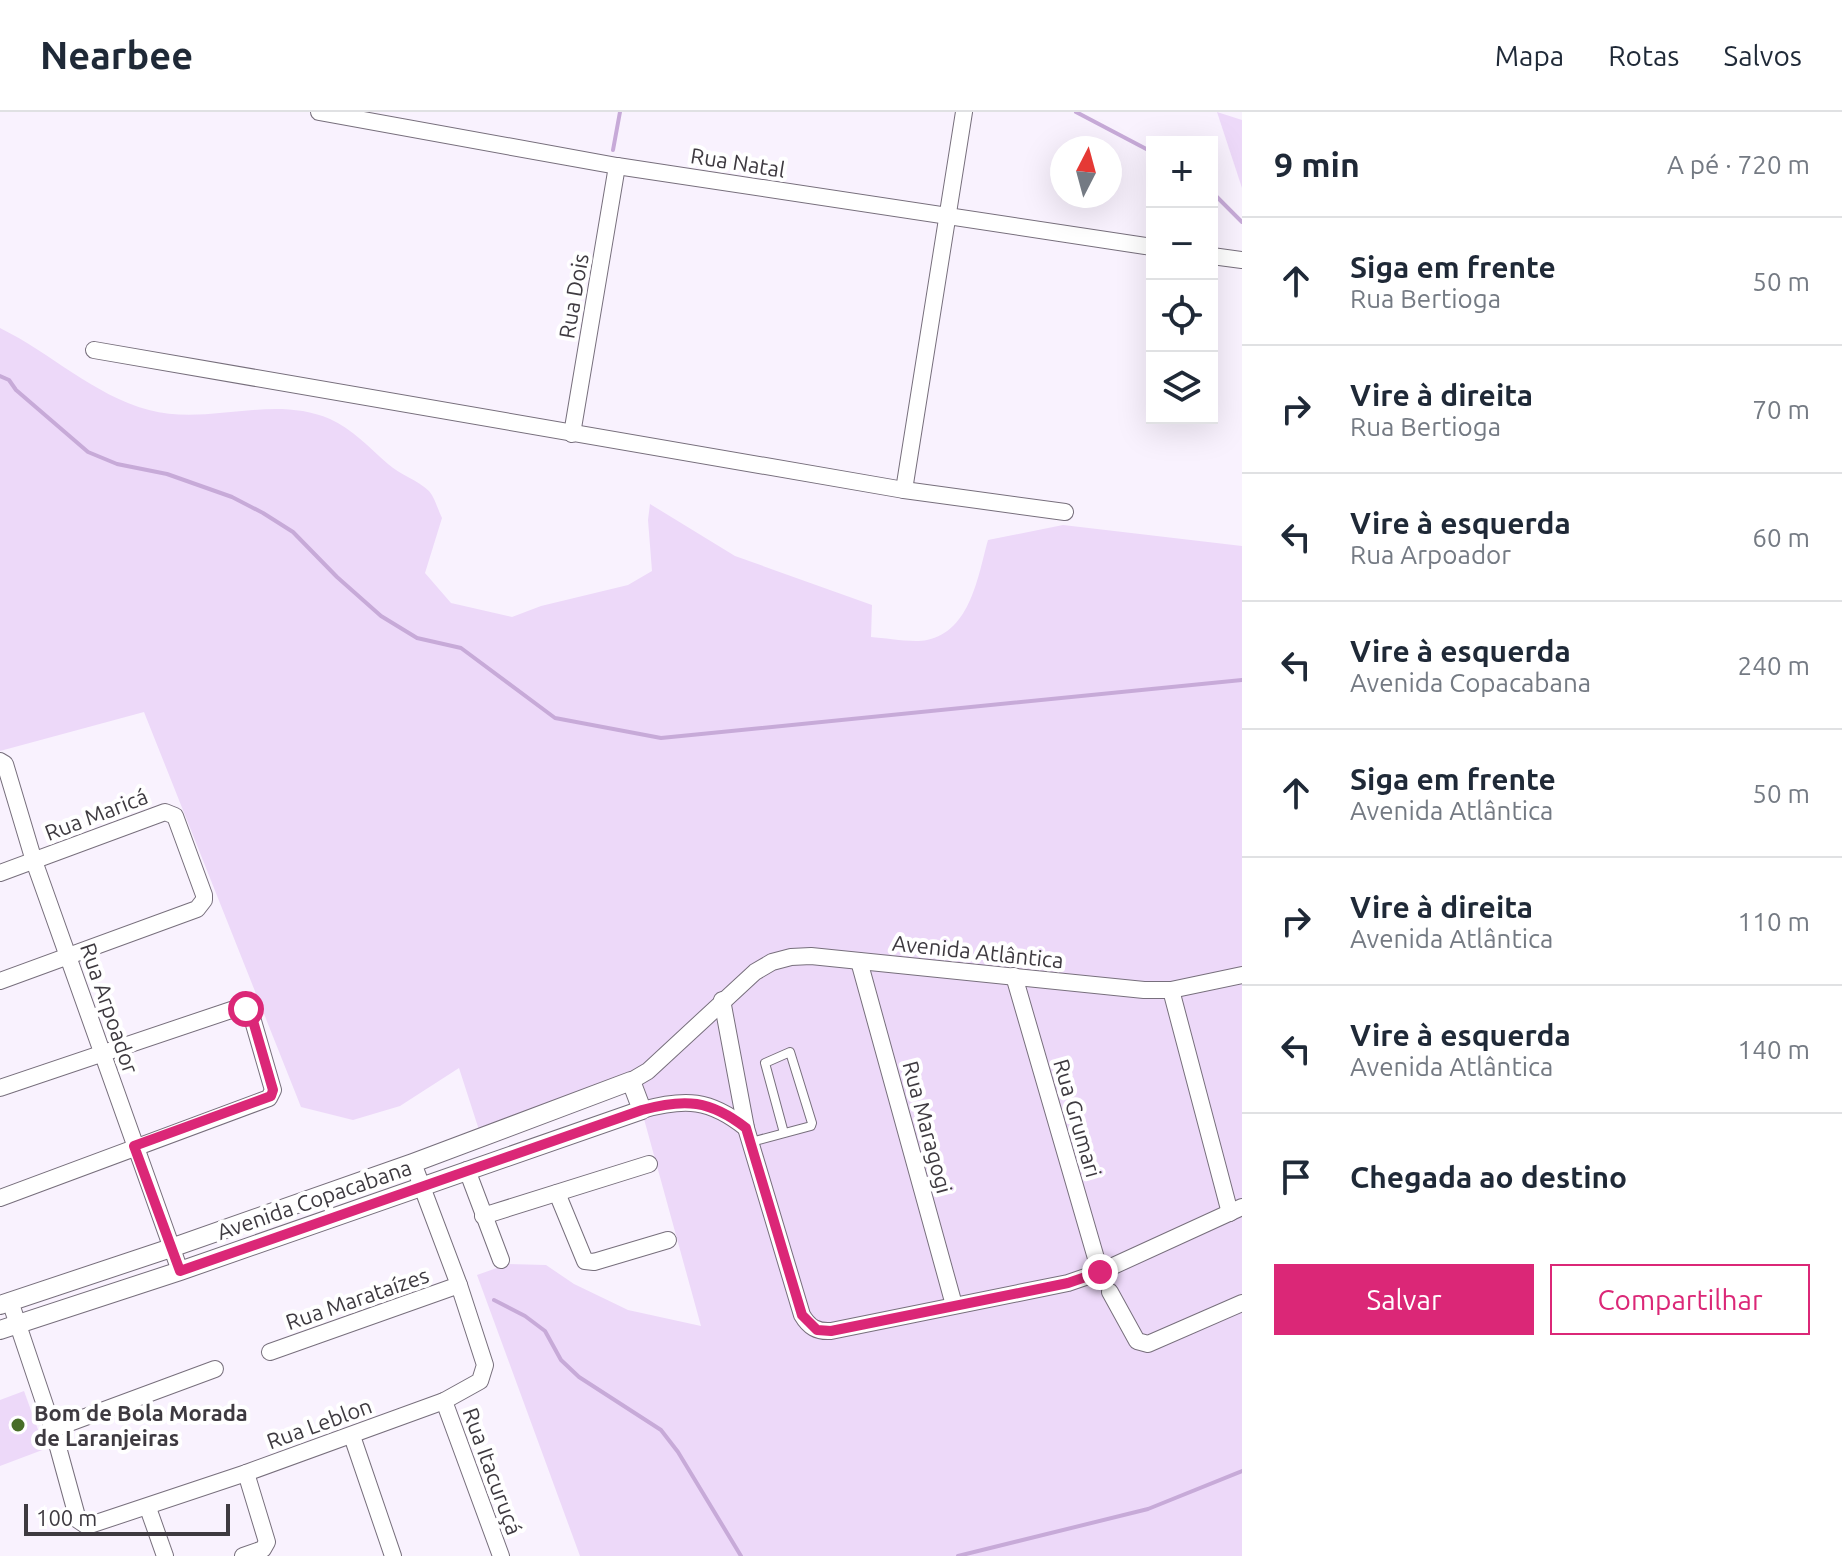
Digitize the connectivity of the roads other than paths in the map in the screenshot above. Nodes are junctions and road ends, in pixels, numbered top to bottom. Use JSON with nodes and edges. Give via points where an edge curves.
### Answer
{"nodes":[{"id":1,"x":319,"y":112,"type":"edge"},
{"id":2,"x":964,"y":112,"type":"edge"},
{"id":3,"x":617,"y":166,"type":"junction"},
{"id":4,"x":946,"y":216,"type":"junction"},
{"id":5,"x":1146,"y":246,"type":"edge"},
{"id":6,"x":1218,"y":257,"type":"edge"},
{"id":7,"x":1242,"y":260,"type":"edge"},
{"id":8,"x":94,"y":350,"type":"dead end"},
{"id":9,"x":572,"y":434,"type":"junction"},
{"id":10,"x":904,"y":490,"type":"junction"},
{"id":11,"x":1065,"y":512,"type":"dead end"},
{"id":12,"x":0,"y":761,"type":"edge"},
{"id":13,"x":34,"y":861,"type":"junction"},
{"id":14,"x":0,"y":873,"type":"edge"},
{"id":15,"x":69,"y":956,"type":"junction"},
{"id":16,"x":859,"y":961,"type":"junction"},
{"id":17,"x":1242,"y":975,"type":"edge"},
{"id":18,"x":1014,"y":976,"type":"junction"},
{"id":19,"x":0,"y":981,"type":"edge"},
{"id":20,"x":1171,"y":990,"type":"junction"},
{"id":21,"x":722,"y":1000,"type":"junction"},
{"id":22,"x":102,"y":1053,"type":"junction"},
{"id":23,"x":631,"y":1081,"type":"junction"},
{"id":24,"x":0,"y":1088,"type":"edge"},
{"id":25,"x":642,"y":1110,"type":"junction"},
{"id":26,"x":784,"y":1133,"type":"junction"},
{"id":27,"x":748,"y":1136,"type":"junction"},
{"id":28,"x":134,"y":1146,"type":"junction"},
{"id":29,"x":413,"y":1163,"type":"junction"},
{"id":30,"x":649,"y":1164,"type":"dead end"},
{"id":31,"x":467,"y":1170,"type":"junction"},
{"id":32,"x":421,"y":1188,"type":"junction"},
{"id":33,"x":557,"y":1193,"type":"junction"},
{"id":34,"x":0,"y":1198,"type":"edge"},
{"id":35,"x":1236,"y":1210,"type":"edge"},
{"id":36,"x":483,"y":1216,"type":"junction"},
{"id":37,"x":668,"y":1240,"type":"dead end"},
{"id":38,"x":171,"y":1248,"type":"junction"},
{"id":39,"x":501,"y":1260,"type":"dead end"},
{"id":40,"x":180,"y":1271,"type":"junction"},
{"id":41,"x":1100,"y":1272,"type":"junction"},
{"id":42,"x":459,"y":1285,"type":"junction"},
{"id":43,"x":1110,"y":1292,"type":"dead end"},
{"id":44,"x":5,"y":1303,"type":"edge"},
{"id":45,"x":1242,"y":1303,"type":"edge"},
{"id":46,"x":954,"y":1305,"type":"junction"},
{"id":47,"x":8,"y":1327,"type":"edge"},
{"id":48,"x":270,"y":1352,"type":"dead end"},
{"id":49,"x":215,"y":1369,"type":"dead end"},
{"id":50,"x":444,"y":1401,"type":"junction"},
{"id":51,"x":53,"y":1429,"type":"junction"},
{"id":52,"x":352,"y":1436,"type":"junction"},
{"id":53,"x":246,"y":1473,"type":"junction"},
{"id":54,"x":148,"y":1508,"type":"junction"},
{"id":55,"x":165,"y":1556,"type":"edge"},
{"id":56,"x":243,"y":1556,"type":"edge"},
{"id":57,"x":393,"y":1556,"type":"edge"},
{"id":58,"x":501,"y":1556,"type":"edge"}],
"edges":[{"from":1,"to":3,"type":"street","name":"Rua Natal"},
{"from":2,"to":4,"type":"street"},
{"from":3,"to":4,"type":"street","name":"Rua Natal"},
{"from":3,"to":9,"type":"street","name":"Rua Dois"},
{"from":4,"to":5,"type":"street","name":"Rua Natal"},
{"from":4,"to":10,"type":"street"},
{"from":6,"to":7,"type":"street"},
{"from":8,"to":9,"type":"street"},
{"from":9,"to":10,"type":"street"},
{"from":10,"to":11,"type":"street"},
{"from":12,"to":13,"type":"street","name":"Rua Arpoador"},
{"from":13,"to":14,"type":"street"},
{"from":13,"to":15,"type":"street","name":"Rua Arpoador"},
{"from":13,"to":15,"type":"street","name":"Rua Maricá","via":[[165,812],[175,816],[204,900],[197,909]]},
{"from":15,"to":19,"type":"street"},
{"from":15,"to":22,"type":"street","name":"Rua Arpoador"},
{"from":16,"to":18,"type":"street","name":"Avenida Atlântica"},
{"from":16,"to":21,"type":"street","name":"Avenida Atlântica","via":[[811,956],[772,962]]},
{"from":16,"to":46,"type":"street","name":"Rua Maragogi"},
{"from":17,"to":20,"type":"street","name":"Avenida Atlântica"},
{"from":18,"to":20,"type":"street","name":"Avenida Atlântica"},
{"from":18,"to":41,"type":"street","name":"Rua Grumari"},
{"from":20,"to":35,"type":"street"},
{"from":21,"to":23,"type":"street","name":"Avenida Atlântica"},
{"from":21,"to":27,"type":"street"},
{"from":22,"to":24,"type":"street"},
{"from":22,"to":28,"type":"street","name":"Rua Arpoador"},
{"from":22,"to":28,"type":"street","via":[[240,1007],[251,1014],[271,1096]]},
{"from":23,"to":25,"type":"street"},
{"from":23,"to":29,"type":"street","name":"Avenida Copacabana"},
{"from":25,"to":27,"type":"street","via":[[669,1102],[709,1106],[730,1116]]},
{"from":25,"to":31,"type":"street","name":"Avenida Copacabana"},
{"from":26,"to":26,"type":"lane","via":[[812,1123],[790,1052],[765,1063]]},
{"from":26,"to":27,"type":"lane"},
{"from":27,"to":46,"type":"street","via":[[802,1315],[811,1326],[831,1331]]},
{"from":28,"to":34,"type":"street"},
{"from":28,"to":38,"type":"street","name":"Rua Arpoador"},
{"from":29,"to":32,"type":"street","name":"Rua Leblon"},
{"from":29,"to":38,"type":"street","name":"Avenida Copacabana"},
{"from":30,"to":33,"type":"street"},
{"from":31,"to":32,"type":"street","name":"Avenida Copacabana"},
{"from":31,"to":36,"type":"street"},
{"from":32,"to":40,"type":"street","name":"Avenida Copacabana"},
{"from":32,"to":42,"type":"street","name":"Rua Leblon"},
{"from":33,"to":36,"type":"street"},
{"from":33,"to":37,"type":"street","via":[[585,1261]]},
{"from":35,"to":41,"type":"street"},
{"from":36,"to":39,"type":"street"},
{"from":38,"to":40,"type":"street","name":"Rua Arpoador"},
{"from":38,"to":44,"type":"street","name":"Avenida Copacabana"},
{"from":40,"to":47,"type":"street","name":"Avenida Copacabana"},
{"from":41,"to":46,"type":"street"},
{"from":42,"to":48,"type":"street","name":"Rua Marataízes"},
{"from":42,"to":50,"type":"street","name":"Rua Leblon","via":[[484,1374]]},
{"from":43,"to":45,"type":"street","via":[[1137,1341],[1148,1344]]},
{"from":44,"to":47,"type":"street","name":"Rua Leblon"},
{"from":47,"to":51,"type":"street","name":"Rua Leblon"},
{"from":49,"to":51,"type":"street"},
{"from":50,"to":52,"type":"street","name":"Rua Leblon"},
{"from":50,"to":58,"type":"street","name":"Rua Itacuruçá"},
{"from":51,"to":54,"type":"street","name":"Rua Leblon","via":[[82,1525]]},
{"from":52,"to":53,"type":"street","name":"Rua Leblon"},
{"from":52,"to":57,"type":"street"},
{"from":53,"to":54,"type":"street","name":"Rua Leblon"},
{"from":53,"to":56,"type":"street","via":[[267,1542],[263,1549]]},
{"from":54,"to":55,"type":"street"}]}
